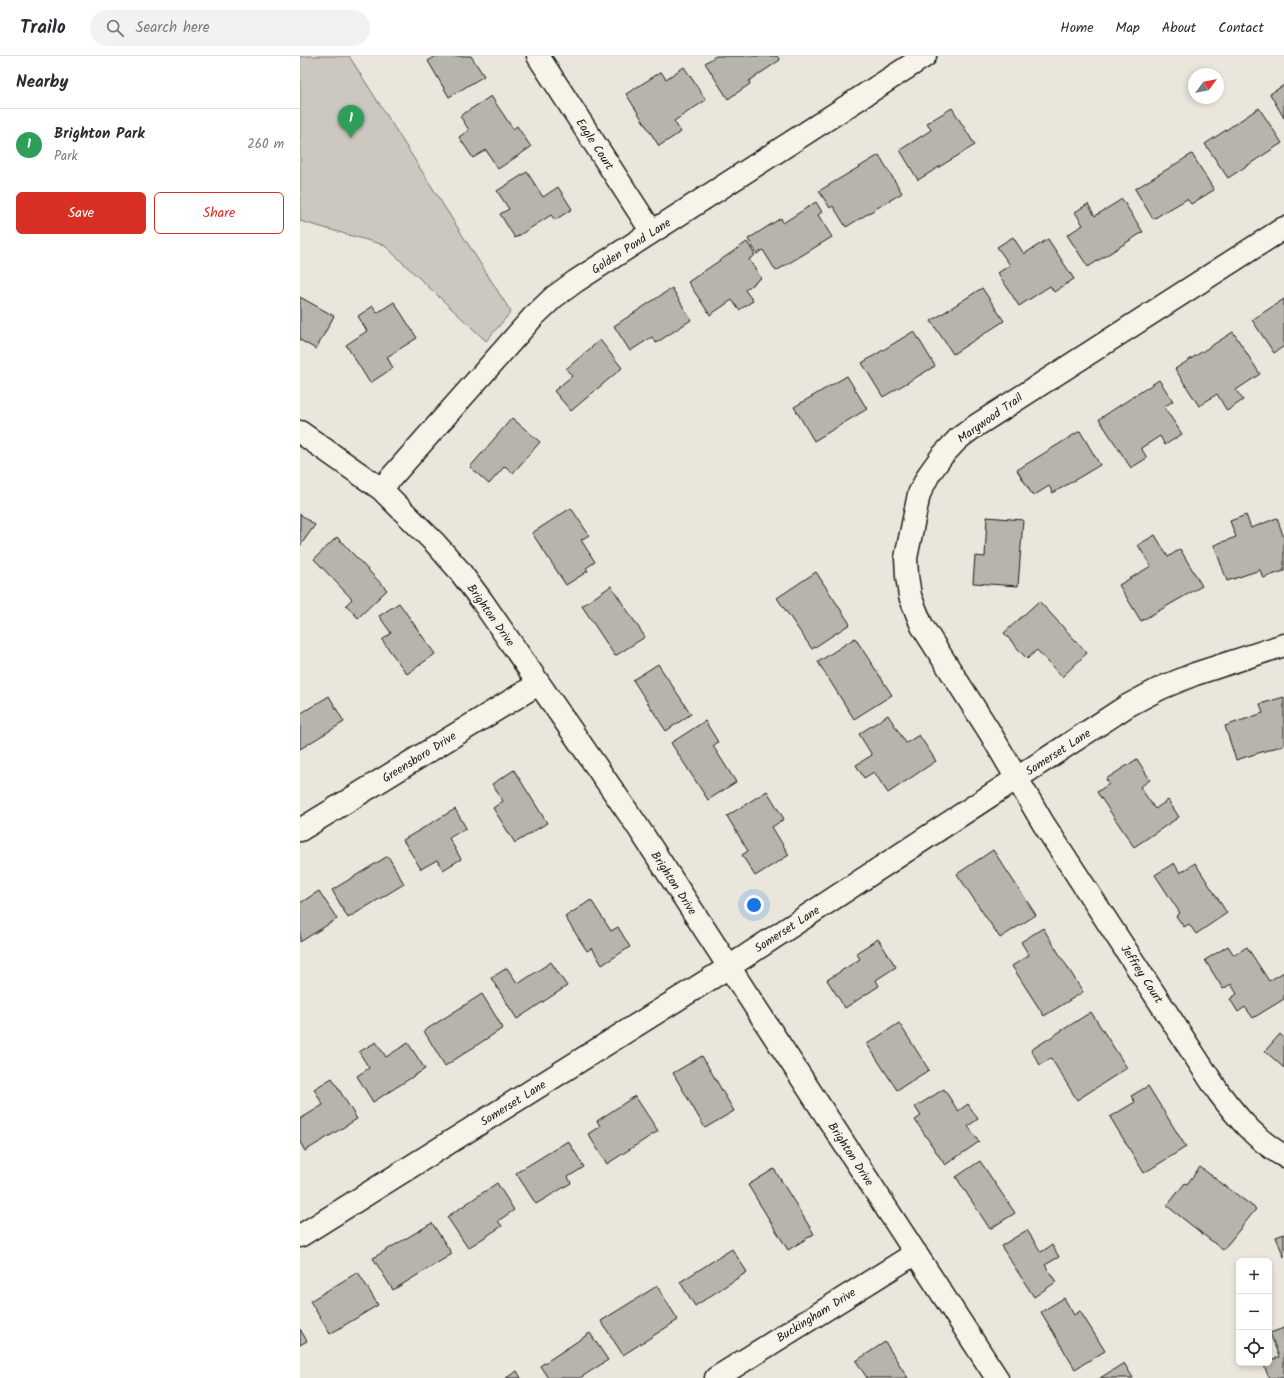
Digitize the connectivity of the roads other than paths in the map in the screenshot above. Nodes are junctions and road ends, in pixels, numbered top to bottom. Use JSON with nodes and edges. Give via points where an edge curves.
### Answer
{"nodes":[{"id":1,"x":538,"y":56,"type":"edge"},
{"id":2,"x":925,"y":56,"type":"edge"},
{"id":3,"x":1284,"y":228,"type":"edge"},
{"id":4,"x":652,"y":232,"type":"junction"},
{"id":5,"x":300,"y":432,"type":"edge"},
{"id":6,"x":381,"y":489,"type":"junction"},
{"id":7,"x":1284,"y":645,"type":"edge"},
{"id":8,"x":538,"y":684,"type":"junction"},
{"id":9,"x":1017,"y":778,"type":"junction"},
{"id":10,"x":300,"y":830,"type":"edge"},
{"id":11,"x":729,"y":967,"type":"junction"},
{"id":12,"x":1284,"y":1156,"type":"edge"},
{"id":13,"x":300,"y":1236,"type":"edge"},
{"id":14,"x":916,"y":1253,"type":"junction"},
{"id":15,"x":716,"y":1378,"type":"edge"},
{"id":16,"x":997,"y":1378,"type":"edge"}],
"edges":[{"from":1,"to":4,"type":"street","name":"Eagle Court"},
{"from":2,"to":4,"type":"street","name":"Golden Pond Lane"},
{"from":3,"to":9,"type":"street","name":"Marywood Trail","via":[[974,427],[942,456],[922,487],[906,558],[910,596],[922,626]]},
{"from":4,"to":6,"type":"street","name":"Golden Pond Lane","via":[[576,281],[538,312]]},
{"from":5,"to":6,"type":"street","name":"Brighton Drive"},
{"from":6,"to":8,"type":"street","name":"Brighton Drive","via":[[436,543],[458,569]]},
{"from":7,"to":9,"type":"street","name":"Somerset Lane","via":[[1161,688],[1128,706]]},
{"from":8,"to":10,"type":"street","name":"Greensboro Drive"},
{"from":8,"to":11,"type":"street","name":"Brighton Drive","via":[[636,824]]},
{"from":9,"to":11,"type":"street","name":"Somerset Lane"},
{"from":9,"to":12,"type":"street","name":"Jeffrey Court","via":[[1043,823],[1219,1093],[1256,1136]]},
{"from":11,"to":13,"type":"street","name":"Somerset Lane"},
{"from":11,"to":14,"type":"street","name":"Brighton Drive"},
{"from":14,"to":15,"type":"street","name":"Buckingham Drive"},
{"from":14,"to":16,"type":"street","name":"Brighton Drive"}]}
